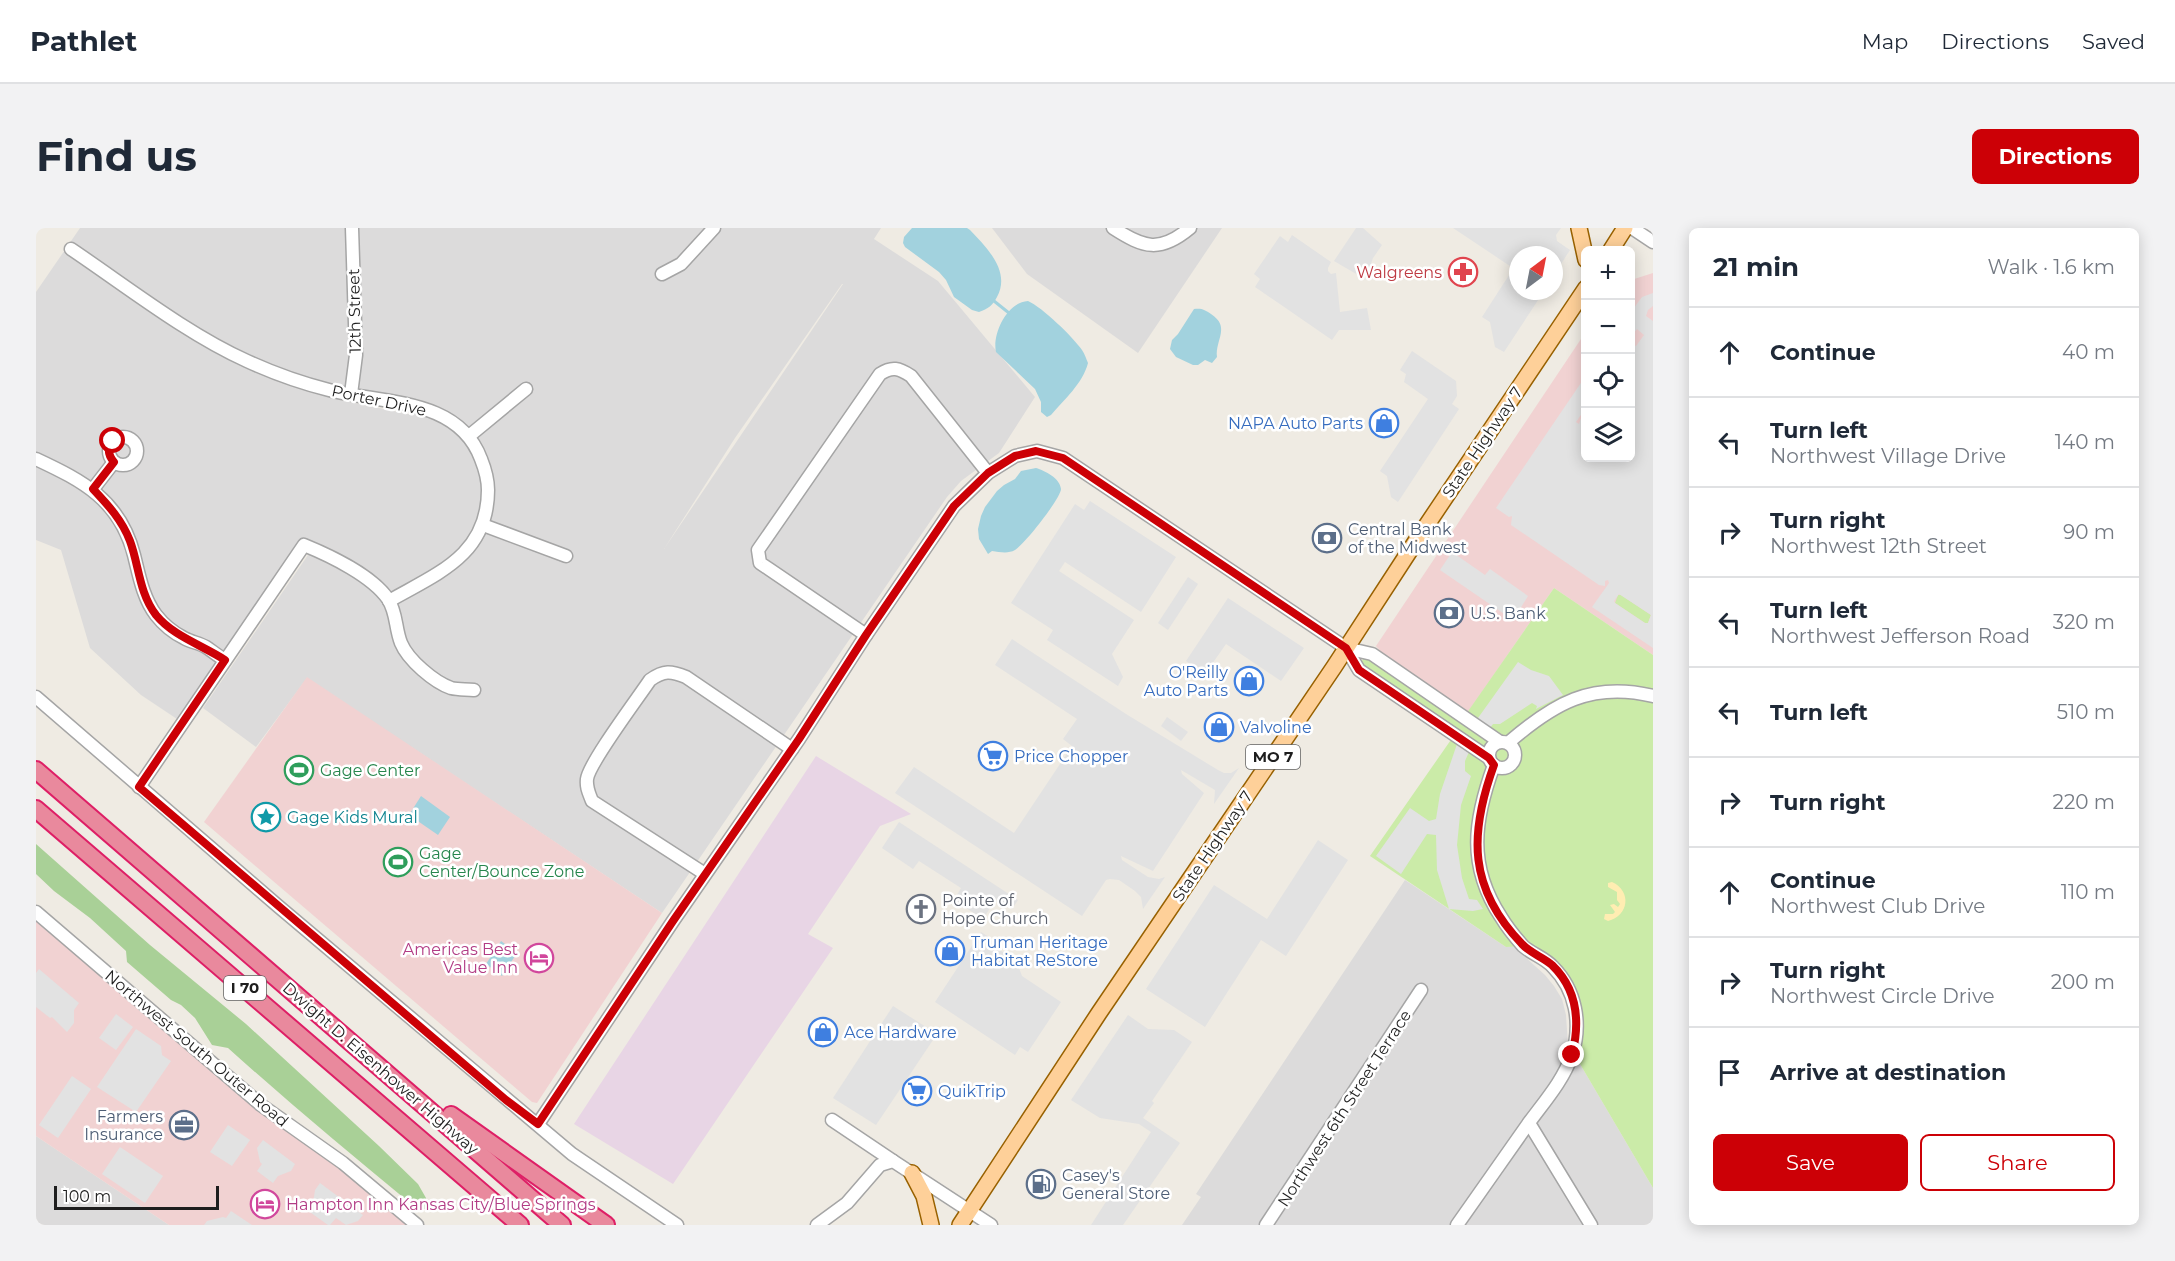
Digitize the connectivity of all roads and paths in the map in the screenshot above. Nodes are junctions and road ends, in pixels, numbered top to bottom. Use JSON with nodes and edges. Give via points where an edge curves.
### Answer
{"nodes":[{"id":1,"x":352,"y":228,"type":"edge"},
{"id":2,"x":714,"y":228,"type":"edge"},
{"id":3,"x":1113,"y":228,"type":"edge"},
{"id":4,"x":1190,"y":228,"type":"edge"},
{"id":5,"x":1579,"y":228,"type":"edge"},
{"id":6,"x":1625,"y":228,"type":"edge"},
{"id":7,"x":1632,"y":228,"type":"edge"},
{"id":8,"x":1653,"y":242,"type":"edge"},
{"id":9,"x":1583,"y":246,"type":"edge"},
{"id":10,"x":1614,"y":246,"type":"edge"},
{"id":11,"x":71,"y":249,"type":"dead end"},
{"id":12,"x":662,"y":274,"type":"dead end"},
{"id":13,"x":1581,"y":296,"type":"edge"},
{"id":14,"x":526,"y":389,"type":"dead end"},
{"id":15,"x":351,"y":394,"type":"junction"},
{"id":16,"x":469,"y":436,"type":"junction"},
{"id":17,"x":36,"y":459,"type":"edge"},
{"id":18,"x":114,"y":462,"type":"dead end"},
{"id":19,"x":988,"y":473,"type":"junction"},
{"id":20,"x":93,"y":489,"type":"junction"},
{"id":21,"x":483,"y":525,"type":"junction"},
{"id":22,"x":566,"y":556,"type":"dead end"},
{"id":23,"x":389,"y":601,"type":"junction"},
{"id":24,"x":866,"y":635,"type":"junction"},
{"id":25,"x":1346,"y":648,"type":"junction"},
{"id":26,"x":225,"y":660,"type":"junction"},
{"id":27,"x":474,"y":690,"type":"dead end"},
{"id":28,"x":1653,"y":696,"type":"edge"},
{"id":29,"x":36,"y":698,"type":"edge"},
{"id":30,"x":1504,"y":743,"type":"junction"},
{"id":31,"x":792,"y":749,"type":"junction"},
{"id":32,"x":1491,"y":761,"type":"junction"},
{"id":33,"x":36,"y":770,"type":"edge"},
{"id":34,"x":139,"y":787,"type":"junction"},
{"id":35,"x":36,"y":809,"type":"edge"},
{"id":36,"x":705,"y":874,"type":"junction"},
{"id":37,"x":36,"y":912,"type":"edge"},
{"id":38,"x":1421,"y":990,"type":"dead end"},
{"id":39,"x":369,"y":1057,"type":"junction"},
{"id":40,"x":832,"y":1120,"type":"dead end"},
{"id":41,"x":1529,"y":1123,"type":"junction"},
{"id":42,"x":538,"y":1124,"type":"junction"},
{"id":43,"x":893,"y":1161,"type":"junction"},
{"id":44,"x":453,"y":1168,"type":"junction"},
{"id":45,"x":912,"y":1173,"type":"junction"},
{"id":46,"x":970,"y":1212,"type":"junction"},
{"id":47,"x":417,"y":1225,"type":"edge"},
{"id":48,"x":503,"y":1225,"type":"edge"},
{"id":49,"x":520,"y":1225,"type":"edge"},
{"id":50,"x":562,"y":1225,"type":"edge"},
{"id":51,"x":606,"y":1225,"type":"edge"},
{"id":52,"x":677,"y":1225,"type":"edge"},
{"id":53,"x":817,"y":1225,"type":"edge"},
{"id":54,"x":931,"y":1225,"type":"edge"},
{"id":55,"x":960,"y":1225,"type":"edge"},
{"id":56,"x":990,"y":1225,"type":"edge"},
{"id":57,"x":1266,"y":1225,"type":"edge"},
{"id":58,"x":1457,"y":1225,"type":"edge"},
{"id":59,"x":1591,"y":1225,"type":"edge"}],
"edges":[{"from":1,"to":15,"type":"street","name":"12th Street","via":[[356,356]]},
{"from":2,"to":12,"type":"street","via":[[681,264]]},
{"from":3,"to":4,"type":"street","via":[[1135,242],[1154,247],[1174,241]]},
{"from":5,"to":9,"type":"main road"},
{"from":6,"to":10,"type":"main road"},
{"from":7,"to":8,"type":"street"},
{"from":11,"to":15,"type":"street","name":"Porter Drive","via":[[226,351],[296,380]]},
{"from":13,"to":25,"type":"main road","name":"State Highway 7","number":"MO 7"},
{"from":14,"to":16,"type":"street"},
{"from":15,"to":16,"type":"street","name":"Porter Drive","via":[[431,410],[452,420]]},
{"from":16,"to":21,"type":"street","name":"Porter Drive","via":[[488,484]]},
{"from":17,"to":20,"type":"street"},
{"from":18,"to":20,"type":"street"},
{"from":19,"to":24,"type":"street","via":[[954,506]]},
{"from":19,"to":24,"type":"street","via":[[911,376],[890,362],[754,559]]},
{"from":19,"to":25,"type":"street","via":[[1026,452],[1063,458]]},
{"from":20,"to":26,"type":"street","via":[[124,526],[142,587],[156,615],[167,627]]},
{"from":21,"to":22,"type":"street"},
{"from":21,"to":23,"type":"street","name":"Porter Drive","via":[[470,548],[450,567]]},
{"from":23,"to":26,"type":"street","via":[[368,579],[304,545]]},
{"from":23,"to":27,"type":"street","via":[[401,644],[417,666],[448,687]]},
{"from":24,"to":31,"type":"street"},
{"from":25,"to":30,"type":"street","via":[[1372,654]]},
{"from":25,"to":32,"type":"street","via":[[1359,670]]},
{"from":25,"to":46,"type":"main road","name":"State Highway 7","number":"MO 7","via":[[1099,1013]]},
{"from":26,"to":34,"type":"street"},
{"from":28,"to":30,"type":"street","via":[[1624,691],[1583,695],[1560,704]]},
{"from":29,"to":34,"type":"street"},
{"from":30,"to":32,"type":"street","via":[[1490,750]]},
{"from":30,"to":32,"type":"street","via":[[1515,754],[1515,765],[1502,768]]},
{"from":31,"to":36,"type":"street"},
{"from":31,"to":36,"type":"street","via":[[686,677],[672,671],[659,673],[650,680],[587,776],[587,790],[592,801]]},
{"from":32,"to":41,"type":"street","via":[[1479,810],[1476,848],[1480,877],[1507,927],[1524,946],[1552,965],[1569,986],[1576,1010],[1576,1036],[1564,1074]]},
{"from":33,"to":39,"type":"highway","name":"Dwight D. Eisenhower Highway","number":"I 70"},
{"from":34,"to":42,"type":"street"},
{"from":35,"to":44,"type":"highway","name":"Dwight D. Eisenhower Highway","number":"I 70"},
{"from":36,"to":42,"type":"street"},
{"from":37,"to":47,"type":"street","name":"Northwest South Outer Road","via":[[261,1105],[343,1164]]},
{"from":38,"to":57,"type":"street","name":"Northwest 6th Street Terrace"},
{"from":39,"to":50,"type":"highway","name":"Dwight D. Eisenhower Highway","number":"I 70"},
{"from":39,"to":51,"type":"highway"},
{"from":40,"to":43,"type":"street"},
{"from":41,"to":58,"type":"street"},
{"from":41,"to":59,"type":"street"},
{"from":42,"to":52,"type":"street","via":[[572,1154]]},
{"from":43,"to":45,"type":"street"},
{"from":43,"to":53,"type":"street","via":[[880,1165],[847,1203]]},
{"from":44,"to":48,"type":"highway"},
{"from":44,"to":49,"type":"highway","name":"Dwight D. Eisenhower Highway","number":"I 70"},
{"from":45,"to":46,"type":"street"},
{"from":45,"to":54,"type":"main road","via":[[924,1196]]},
{"from":46,"to":55,"type":"main road","name":"State Highway 7","number":"MO 7"},
{"from":46,"to":56,"type":"street"}]}
